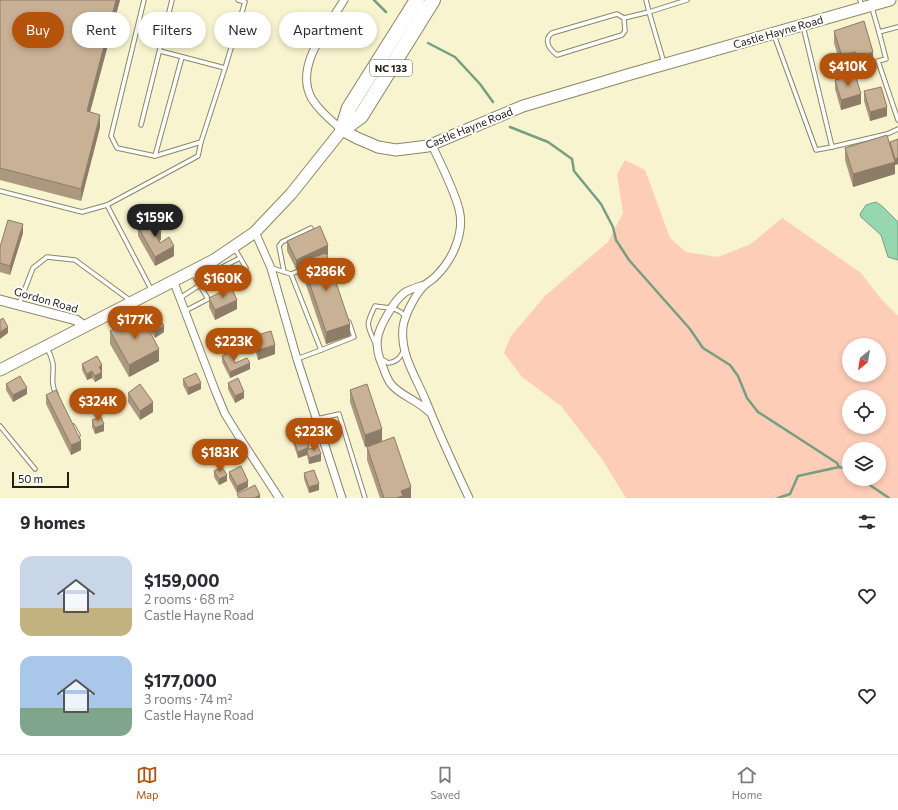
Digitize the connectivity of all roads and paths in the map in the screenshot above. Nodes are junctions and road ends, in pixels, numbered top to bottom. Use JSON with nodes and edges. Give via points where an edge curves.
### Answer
{"nodes":[{"id":1,"x":144,"y":0,"type":"edge"},
{"id":2,"x":172,"y":0,"type":"edge"},
{"id":3,"x":238,"y":0,"type":"edge"},
{"id":4,"x":344,"y":0,"type":"edge"},
{"id":5,"x":417,"y":0,"type":"edge"},
{"id":6,"x":433,"y":0,"type":"edge"},
{"id":7,"x":646,"y":0,"type":"edge"},
{"id":8,"x":687,"y":0,"type":"edge"},
{"id":9,"x":890,"y":0,"type":"edge"},
{"id":10,"x":864,"y":4,"type":"edge"},
{"id":11,"x":649,"y":12,"type":"junction"},
{"id":12,"x":624,"y":18,"type":"junction"},
{"id":13,"x":803,"y":25,"type":"junction"},
{"id":14,"x":898,"y":27,"type":"edge"},
{"id":15,"x":879,"y":32,"type":"junction"},
{"id":16,"x":774,"y":33,"type":"junction"},
{"id":17,"x":160,"y":51,"type":"junction"},
{"id":18,"x":182,"y":57,"type":"junction"},
{"id":19,"x":664,"y":64,"type":"junction"},
{"id":20,"x":225,"y":68,"type":"junction"},
{"id":21,"x":898,"y":120,"type":"edge"},
{"id":22,"x":142,"y":125,"type":"dead end"},
{"id":23,"x":898,"y":129,"type":"edge"},
{"id":24,"x":342,"y":130,"type":"junction"},
{"id":25,"x":201,"y":142,"type":"junction"},
{"id":26,"x":432,"y":145,"type":"junction"},
{"id":27,"x":832,"y":147,"type":"junction"},
{"id":28,"x":155,"y":156,"type":"junction"},
{"id":29,"x":0,"y":191,"type":"edge"},
{"id":30,"x":107,"y":205,"type":"junction"},
{"id":31,"x":311,"y":228,"type":"edge"},
{"id":32,"x":256,"y":232,"type":"junction"},
{"id":33,"x":233,"y":246,"type":"junction"},
{"id":34,"x":240,"y":258,"type":"junction"},
{"id":35,"x":313,"y":265,"type":"edge"},
{"id":36,"x":270,"y":268,"type":"junction"},
{"id":37,"x":192,"y":271,"type":"junction"},
{"id":38,"x":284,"y":272,"type":"junction"},
{"id":39,"x":291,"y":274,"type":"junction"},
{"id":40,"x":173,"y":280,"type":"junction"},
{"id":41,"x":200,"y":285,"type":"junction"},
{"id":42,"x":424,"y":286,"type":"junction"},
{"id":43,"x":152,"y":291,"type":"junction"},
{"id":44,"x":180,"y":298,"type":"junction"},
{"id":45,"x":0,"y":300,"type":"edge"},
{"id":46,"x":132,"y":302,"type":"junction"},
{"id":47,"x":19,"y":305,"type":"junction"},
{"id":48,"x":391,"y":308,"type":"junction"},
{"id":49,"x":185,"y":311,"type":"junction"},
{"id":50,"x":347,"y":316,"type":"edge"},
{"id":51,"x":406,"y":318,"type":"junction"},
{"id":52,"x":84,"y":326,"type":"junction"},
{"id":53,"x":46,"y":345,"type":"junction"},
{"id":54,"x":321,"y":350,"type":"junction"},
{"id":55,"x":404,"y":350,"type":"junction"},
{"id":56,"x":377,"y":351,"type":"junction"},
{"id":57,"x":297,"y":359,"type":"junction"},
{"id":58,"x":0,"y":370,"type":"edge"},
{"id":59,"x":57,"y":396,"type":"edge"},
{"id":60,"x":430,"y":412,"type":"junction"},
{"id":61,"x":317,"y":420,"type":"junction"},
{"id":62,"x":71,"y":422,"type":"edge"},
{"id":63,"x":0,"y":426,"type":"edge"},
{"id":64,"x":78,"y":435,"type":"edge"},
{"id":65,"x":35,"y":469,"type":"dead end"},
{"id":66,"x":279,"y":498,"type":"edge"},
{"id":67,"x":342,"y":498,"type":"edge"},
{"id":68,"x":365,"y":498,"type":"edge"},
{"id":69,"x":468,"y":498,"type":"edge"}],
"edges":[{"from":1,"to":28,"type":"lane","via":[[111,136],[116,148]]},
{"from":2,"to":17,"type":"lane"},
{"from":3,"to":20,"type":"lane","via":[[245,2]]},
{"from":4,"to":24,"type":"street","via":[[312,54],[307,66],[306,79],[312,98],[319,109]]},
{"from":5,"to":24,"type":"highway","number":"NC 133","via":[[349,108]]},
{"from":6,"to":24,"type":"highway","number":"NC 133","via":[[361,116]]},
{"from":7,"to":11,"type":"lane"},
{"from":8,"to":11,"type":"lane"},
{"from":9,"to":10,"type":"main road","name":"Castle Hayne Road"},
{"from":10,"to":13,"type":"main road","name":"Castle Hayne Road"},
{"from":10,"to":15,"type":"lane"},
{"from":11,"to":12,"type":"lane"},
{"from":11,"to":19,"type":"lane"},
{"from":12,"to":12,"type":"lane","via":[[617,14],[552,33],[547,44],[557,55],[622,35],[625,31]]},
{"from":13,"to":16,"type":"main road","name":"Castle Hayne Road"},
{"from":13,"to":27,"type":"lane"},
{"from":14,"to":15,"type":"lane"},
{"from":15,"to":21,"type":"lane","via":[[886,59],[878,61]]},
{"from":16,"to":19,"type":"main road","name":"Castle Hayne Road"},
{"from":16,"to":27,"type":"lane","via":[[816,150]]},
{"from":17,"to":18,"type":"lane"},
{"from":17,"to":22,"type":"lane"},
{"from":18,"to":20,"type":"lane"},
{"from":18,"to":28,"type":"lane"},
{"from":19,"to":26,"type":"main road","name":"Castle Hayne Road","via":[[523,106]]},
{"from":20,"to":25,"type":"lane"},
{"from":23,"to":27,"type":"lane"},
{"from":24,"to":26,"type":"main road","name":"Castle Hayne Road","via":[[378,147],[396,150]]},
{"from":24,"to":32,"type":"main road","number":"NC 133","via":[[291,194]]},
{"from":25,"to":28,"type":"lane"},
{"from":25,"to":30,"type":"lane","via":[[198,156]]},
{"from":26,"to":42,"type":"street","via":[[455,196],[460,223],[456,246],[449,261]]},
{"from":29,"to":30,"type":"lane","via":[[82,212]]},
{"from":30,"to":43,"type":"lane"},
{"from":31,"to":38,"type":"lane","via":[[282,242],[279,246]]},
{"from":32,"to":33,"type":"main road","number":"NC 133"},
{"from":32,"to":36,"type":"street"},
{"from":33,"to":34,"type":"lane"},
{"from":33,"to":37,"type":"main road","number":"NC 133","via":[[214,260]]},
{"from":34,"to":41,"type":"lane","via":[[203,278]]},
{"from":34,"to":41,"type":"lane","via":[[246,268],[208,288]]},
{"from":35,"to":39,"type":"lane"},
{"from":36,"to":38,"type":"lane"},
{"from":36,"to":57,"type":"street"},
{"from":37,"to":40,"type":"main road","number":"NC 133"},
{"from":37,"to":41,"type":"lane"},
{"from":38,"to":39,"type":"lane"},
{"from":39,"to":54,"type":"lane"},
{"from":40,"to":43,"type":"main road","number":"NC 133"},
{"from":40,"to":44,"type":"street"},
{"from":41,"to":44,"type":"lane"},
{"from":41,"to":49,"type":"lane","via":[[208,299]]},
{"from":42,"to":48,"type":"street","via":[[404,293]]},
{"from":42,"to":51,"type":"street"},
{"from":43,"to":46,"type":"main road","number":"NC 133"},
{"from":44,"to":49,"type":"street"},
{"from":45,"to":47,"type":"street","name":"Gordon Road"},
{"from":46,"to":47,"type":"lane","via":[[75,260],[47,257],[33,268]]},
{"from":46,"to":52,"type":"main road","number":"NC 133"},
{"from":47,"to":52,"type":"street","name":"Gordon Road","via":[[76,320]]},
{"from":48,"to":51,"type":"lane","via":[[402,312]]},
{"from":48,"to":56,"type":"street","via":[[379,331]]},
{"from":48,"to":56,"type":"lane","via":[[375,306],[369,318],[368,326]]},
{"from":49,"to":66,"type":"street","via":[[225,414]]},
{"from":50,"to":54,"type":"lane","via":[[354,337]]},
{"from":51,"to":55,"type":"street","via":[[403,326]]},
{"from":52,"to":53,"type":"main road","number":"NC 133"},
{"from":53,"to":58,"type":"main road","number":"NC 133"},
{"from":53,"to":59,"type":"lane","via":[[52,360],[52,382]]},
{"from":54,"to":57,"type":"lane"},
{"from":55,"to":56,"type":"lane","via":[[400,358],[388,363]]},
{"from":55,"to":60,"type":"street"},
{"from":56,"to":60,"type":"street","via":[[391,384],[398,392],[420,403]]},
{"from":57,"to":61,"type":"street"},
{"from":60,"to":69,"type":"street"},
{"from":61,"to":67,"type":"street"},
{"from":61,"to":68,"type":"lane","via":[[339,414]]},
{"from":62,"to":64,"type":"lane"},
{"from":63,"to":65,"type":"lane"}]}
